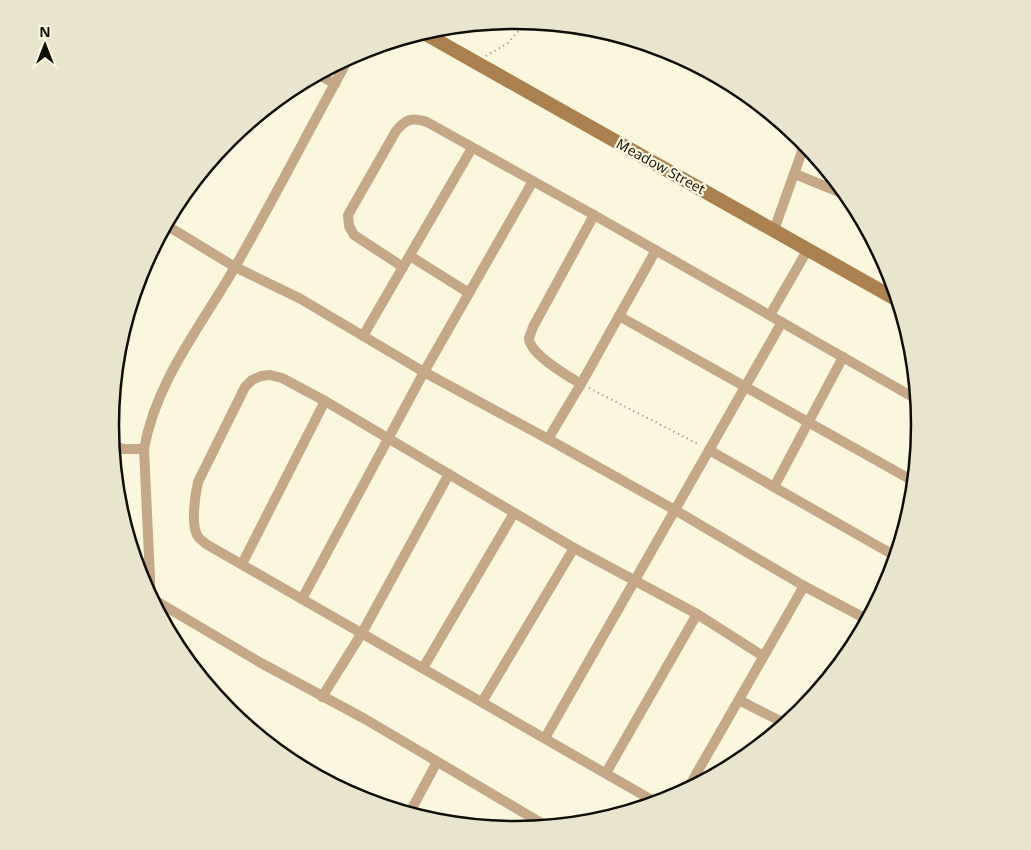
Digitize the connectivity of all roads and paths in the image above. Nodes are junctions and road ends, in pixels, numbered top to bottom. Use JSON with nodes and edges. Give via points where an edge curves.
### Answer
{"nodes":[{"id":1,"x":520,"y":29,"type":"edge"},
{"id":2,"x":432,"y":37,"type":"edge"},
{"id":3,"x":476,"y":62,"type":"junction"},
{"id":4,"x":343,"y":68,"type":"edge"},
{"id":5,"x":324,"y":78,"type":"edge"},
{"id":6,"x":335,"y":84,"type":"junction"},
{"id":7,"x":472,"y":148,"type":"junction"},
{"id":8,"x":802,"y":152,"type":"edge"},
{"id":9,"x":795,"y":174,"type":"junction"},
{"id":10,"x":532,"y":181,"type":"junction"},
{"id":11,"x":834,"y":190,"type":"edge"},
{"id":12,"x":594,"y":215,"type":"junction"},
{"id":13,"x":172,"y":228,"type":"edge"},
{"id":14,"x":774,"y":230,"type":"junction"},
{"id":15,"x":808,"y":249,"type":"junction"},
{"id":16,"x":656,"y":250,"type":"junction"},
{"id":17,"x":410,"y":256,"type":"junction"},
{"id":18,"x":235,"y":267,"type":"junction"},
{"id":19,"x":403,"y":267,"type":"junction"},
{"id":20,"x":469,"y":293,"type":"junction"},
{"id":21,"x":891,"y":297,"type":"edge"},
{"id":22,"x":770,"y":315,"type":"junction"},
{"id":23,"x":619,"y":316,"type":"junction"},
{"id":24,"x":782,"y":322,"type":"junction"},
{"id":25,"x":363,"y":336,"type":"junction"},
{"id":26,"x":843,"y":357,"type":"junction"},
{"id":27,"x":424,"y":372,"type":"junction"},
{"id":28,"x":581,"y":384,"type":"junction"},
{"id":29,"x":745,"y":387,"type":"junction"},
{"id":30,"x":911,"y":396,"type":"edge"},
{"id":31,"x":325,"y":401,"type":"junction"},
{"id":32,"x":808,"y":423,"type":"junction"},
{"id":33,"x":388,"y":438,"type":"junction"},
{"id":34,"x":548,"y":438,"type":"junction"},
{"id":35,"x":120,"y":447,"type":"edge"},
{"id":36,"x":144,"y":449,"type":"junction"},
{"id":37,"x":709,"y":450,"type":"junction"},
{"id":38,"x":449,"y":474,"type":"junction"},
{"id":39,"x":908,"y":478,"type":"edge"},
{"id":40,"x":774,"y":487,"type":"junction"},
{"id":41,"x":675,"y":510,"type":"junction"},
{"id":42,"x":514,"y":513,"type":"junction"},
{"id":43,"x":574,"y":548,"type":"junction"},
{"id":44,"x":891,"y":553,"type":"edge"},
{"id":45,"x":242,"y":564,"type":"junction"},
{"id":46,"x":150,"y":579,"type":"edge"},
{"id":47,"x":636,"y":581,"type":"junction"},
{"id":48,"x":804,"y":586,"type":"junction"},
{"id":49,"x":302,"y":599,"type":"junction"},
{"id":50,"x":163,"y":605,"type":"edge"},
{"id":51,"x":697,"y":614,"type":"junction"},
{"id":52,"x":862,"y":617,"type":"edge"},
{"id":53,"x":362,"y":633,"type":"junction"},
{"id":54,"x":763,"y":656,"type":"junction"},
{"id":55,"x":423,"y":668,"type":"junction"},
{"id":56,"x":322,"y":697,"type":"junction"},
{"id":57,"x":740,"y":700,"type":"junction"},
{"id":58,"x":482,"y":702,"type":"junction"},
{"id":59,"x":780,"y":721,"type":"edge"},
{"id":60,"x":545,"y":738,"type":"junction"},
{"id":61,"x":437,"y":762,"type":"junction"},
{"id":62,"x":606,"y":773,"type":"junction"},
{"id":63,"x":694,"y":779,"type":"edge"},
{"id":64,"x":648,"y":798,"type":"edge"},
{"id":65,"x":412,"y":808,"type":"edge"},
{"id":66,"x":536,"y":820,"type":"edge"}],
"edges":[{"from":1,"to":3,"type":"path","via":[[508,43]]},
{"from":2,"to":3,"type":"street","name":"Meadow Street"},
{"from":3,"to":14,"type":"street","name":"Meadow Street"},
{"from":4,"to":6,"type":"street"},
{"from":5,"to":6,"type":"street"},
{"from":6,"to":18,"type":"street"},
{"from":7,"to":10,"type":"street"},
{"from":7,"to":17,"type":"street"},
{"from":7,"to":19,"type":"street","via":[[417,118],[403,122],[389,142],[347,221],[354,235]]},
{"from":8,"to":9,"type":"street"},
{"from":9,"to":11,"type":"street"},
{"from":9,"to":14,"type":"street"},
{"from":10,"to":12,"type":"street"},
{"from":10,"to":20,"type":"street"},
{"from":12,"to":16,"type":"street"},
{"from":12,"to":28,"type":"street","via":[[529,338],[536,353]]},
{"from":13,"to":18,"type":"street"},
{"from":14,"to":15,"type":"street","name":"Meadow Street"},
{"from":15,"to":21,"type":"street","name":"Meadow Street"},
{"from":15,"to":22,"type":"street"},
{"from":16,"to":22,"type":"street"},
{"from":16,"to":23,"type":"street"},
{"from":17,"to":19,"type":"street"},
{"from":17,"to":20,"type":"street"},
{"from":18,"to":25,"type":"street","via":[[299,298]]},
{"from":18,"to":36,"type":"street","via":[[168,378],[148,427]]},
{"from":19,"to":25,"type":"street"},
{"from":20,"to":27,"type":"street"},
{"from":22,"to":24,"type":"street"},
{"from":23,"to":28,"type":"street"},
{"from":23,"to":29,"type":"street"},
{"from":24,"to":26,"type":"street"},
{"from":24,"to":29,"type":"street"},
{"from":25,"to":27,"type":"street"},
{"from":26,"to":30,"type":"street"},
{"from":26,"to":32,"type":"street"},
{"from":27,"to":33,"type":"street"},
{"from":27,"to":34,"type":"street"},
{"from":28,"to":34,"type":"street"},
{"from":28,"to":37,"type":"path"},
{"from":29,"to":32,"type":"street"},
{"from":29,"to":37,"type":"street"},
{"from":31,"to":33,"type":"street"},
{"from":31,"to":45,"type":"street"},
{"from":31,"to":45,"type":"street","via":[[270,375],[252,380],[245,388],[198,482],[195,496],[197,536]]},
{"from":32,"to":39,"type":"street"},
{"from":32,"to":40,"type":"street"},
{"from":33,"to":38,"type":"street"},
{"from":33,"to":49,"type":"street"},
{"from":34,"to":41,"type":"street"},
{"from":35,"to":36,"type":"street"},
{"from":36,"to":46,"type":"street"},
{"from":37,"to":40,"type":"street"},
{"from":37,"to":41,"type":"street"},
{"from":38,"to":42,"type":"street"},
{"from":38,"to":53,"type":"street"},
{"from":40,"to":44,"type":"street"},
{"from":41,"to":47,"type":"street"},
{"from":41,"to":48,"type":"street"},
{"from":42,"to":43,"type":"street"},
{"from":42,"to":55,"type":"street"},
{"from":43,"to":47,"type":"street"},
{"from":43,"to":58,"type":"street"},
{"from":45,"to":49,"type":"street"},
{"from":47,"to":51,"type":"street"},
{"from":47,"to":60,"type":"street"},
{"from":48,"to":52,"type":"street"},
{"from":48,"to":54,"type":"street"},
{"from":49,"to":53,"type":"street"},
{"from":50,"to":56,"type":"street"},
{"from":51,"to":54,"type":"street"},
{"from":51,"to":62,"type":"street"},
{"from":53,"to":55,"type":"street"},
{"from":53,"to":56,"type":"street"},
{"from":54,"to":57,"type":"street"},
{"from":55,"to":58,"type":"street"},
{"from":56,"to":61,"type":"street"},
{"from":57,"to":59,"type":"street"},
{"from":57,"to":63,"type":"street"},
{"from":58,"to":60,"type":"street"},
{"from":60,"to":62,"type":"street"},
{"from":61,"to":65,"type":"street"},
{"from":61,"to":66,"type":"street"},
{"from":62,"to":64,"type":"street"}]}
